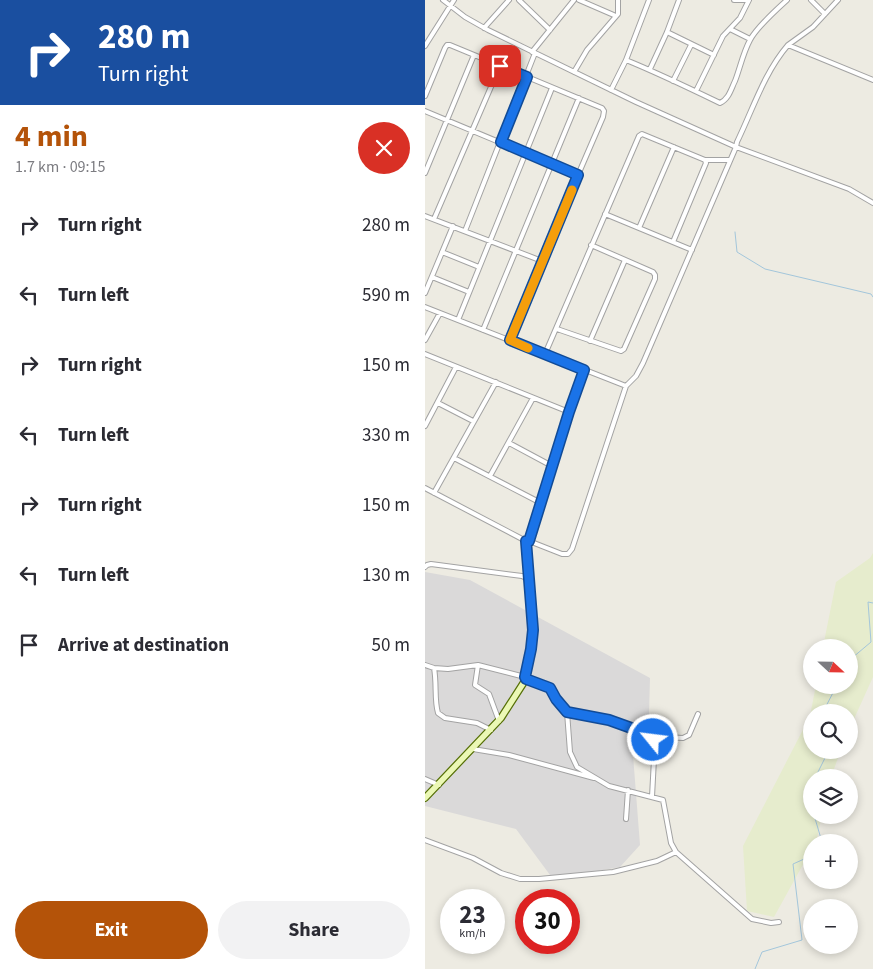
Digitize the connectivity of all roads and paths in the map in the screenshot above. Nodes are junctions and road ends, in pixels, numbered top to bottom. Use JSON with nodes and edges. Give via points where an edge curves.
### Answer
{"nodes":[{"id":1,"x":443,"y":0,"type":"edge"},
{"id":2,"x":454,"y":0,"type":"edge"},
{"id":3,"x":509,"y":0,"type":"edge"},
{"id":4,"x":519,"y":0,"type":"edge"},
{"id":5,"x":574,"y":0,"type":"edge"},
{"id":6,"x":579,"y":0,"type":"edge"},
{"id":7,"x":618,"y":0,"type":"edge"},
{"id":8,"x":649,"y":0,"type":"edge"},
{"id":9,"x":679,"y":0,"type":"edge"},
{"id":10,"x":734,"y":0,"type":"edge"},
{"id":11,"x":787,"y":0,"type":"edge"},
{"id":12,"x":811,"y":0,"type":"edge"},
{"id":13,"x":838,"y":0,"type":"edge"},
{"id":14,"x":450,"y":6,"type":"junction"},
{"id":15,"x":825,"y":14,"type":"junction"},
{"id":16,"x":616,"y":16,"type":"junction"},
{"id":17,"x":484,"y":28,"type":"junction"},
{"id":18,"x":730,"y":29,"type":"junction"},
{"id":19,"x":550,"y":30,"type":"junction"},
{"id":20,"x":667,"y":32,"type":"junction"},
{"id":21,"x":750,"y":39,"type":"junction"},
{"id":22,"x":691,"y":45,"type":"junction"},
{"id":23,"x":789,"y":45,"type":"junction"},
{"id":24,"x":425,"y":46,"type":"edge"},
{"id":25,"x":534,"y":52,"type":"junction"},
{"id":26,"x":474,"y":55,"type":"junction"},
{"id":27,"x":715,"y":55,"type":"junction"},
{"id":28,"x":625,"y":60,"type":"junction"},
{"id":29,"x":500,"y":66,"type":"junction"},
{"id":30,"x":651,"y":69,"type":"junction"},
{"id":31,"x":574,"y":72,"type":"junction"},
{"id":32,"x":527,"y":77,"type":"junction"},
{"id":33,"x":873,"y":80,"type":"edge"},
{"id":34,"x":673,"y":81,"type":"junction"},
{"id":35,"x":552,"y":88,"type":"junction"},
{"id":36,"x":611,"y":90,"type":"junction"},
{"id":37,"x":696,"y":91,"type":"junction"},
{"id":38,"x":425,"y":96,"type":"edge"},
{"id":39,"x":579,"y":98,"type":"junction"},
{"id":40,"x":425,"y":111,"type":"edge"},
{"id":41,"x":447,"y":120,"type":"junction"},
{"id":42,"x":473,"y":131,"type":"junction"},
{"id":43,"x":501,"y":142,"type":"junction"},
{"id":44,"x":674,"y":147,"type":"junction"},
{"id":45,"x":736,"y":147,"type":"junction"},
{"id":46,"x":525,"y":153,"type":"junction"},
{"id":47,"x":705,"y":160,"type":"junction"},
{"id":48,"x":730,"y":160,"type":"junction"},
{"id":49,"x":552,"y":164,"type":"junction"},
{"id":50,"x":425,"y":173,"type":"edge"},
{"id":51,"x":578,"y":175,"type":"junction"},
{"id":52,"x":873,"y":202,"type":"edge"},
{"id":53,"x":605,"y":214,"type":"junction"},
{"id":54,"x":425,"y":216,"type":"edge"},
{"id":55,"x":434,"y":219,"type":"junction"},
{"id":56,"x":453,"y":226,"type":"junction"},
{"id":57,"x":639,"y":228,"type":"junction"},
{"id":58,"x":465,"y":231,"type":"junction"},
{"id":59,"x":489,"y":241,"type":"junction"},
{"id":60,"x":673,"y":242,"type":"junction"},
{"id":61,"x":591,"y":245,"type":"junction"},
{"id":62,"x":692,"y":250,"type":"junction"},
{"id":63,"x":516,"y":251,"type":"junction"},
{"id":64,"x":442,"y":252,"type":"junction"},
{"id":65,"x":625,"y":260,"type":"junction"},
{"id":66,"x":542,"y":261,"type":"junction"},
{"id":67,"x":479,"y":267,"type":"junction"},
{"id":68,"x":432,"y":277,"type":"junction"},
{"id":69,"x":469,"y":292,"type":"junction"},
{"id":70,"x":425,"y":293,"type":"edge"},
{"id":71,"x":425,"y":307,"type":"edge"},
{"id":72,"x":440,"y":313,"type":"junction"},
{"id":73,"x":457,"y":320,"type":"junction"},
{"id":74,"x":557,"y":329,"type":"junction"},
{"id":75,"x":483,"y":330,"type":"junction"},
{"id":76,"x":425,"y":340,"type":"edge"},
{"id":77,"x":510,"y":340,"type":"junction"},
{"id":78,"x":590,"y":341,"type":"junction"},
{"id":79,"x":425,"y":354,"type":"edge"},
{"id":80,"x":545,"y":354,"type":"junction"},
{"id":81,"x":456,"y":367,"type":"junction"},
{"id":82,"x":584,"y":370,"type":"junction"},
{"id":83,"x":495,"y":382,"type":"junction"},
{"id":84,"x":625,"y":386,"type":"junction"},
{"id":85,"x":533,"y":398,"type":"junction"},
{"id":86,"x":438,"y":403,"type":"junction"},
{"id":87,"x":569,"y":412,"type":"junction"},
{"id":88,"x":473,"y":421,"type":"junction"},
{"id":89,"x":425,"y":426,"type":"edge"},
{"id":90,"x":509,"y":443,"type":"junction"},
{"id":91,"x":454,"y":458,"type":"junction"},
{"id":92,"x":552,"y":466,"type":"junction"},
{"id":93,"x":490,"y":476,"type":"junction"},
{"id":94,"x":425,"y":488,"type":"edge"},
{"id":95,"x":434,"y":493,"type":"junction"},
{"id":96,"x":541,"y":503,"type":"junction"},
{"id":97,"x":528,"y":541,"type":"junction"},
{"id":98,"x":425,"y":567,"type":"edge"},
{"id":99,"x":529,"y":579,"type":"junction"},
{"id":100,"x":425,"y":665,"type":"edge"},
{"id":101,"x":478,"y":665,"type":"junction"},
{"id":102,"x":434,"y":668,"type":"junction"},
{"id":103,"x":526,"y":678,"type":"junction"},
{"id":104,"x":567,"y":712,"type":"junction"},
{"id":105,"x":698,"y":714,"type":"dead end"},
{"id":106,"x":499,"y":721,"type":"junction"},
{"id":107,"x":491,"y":730,"type":"junction"},
{"id":108,"x":651,"y":736,"type":"junction"},
{"id":109,"x":473,"y":750,"type":"junction"},
{"id":110,"x":599,"y":779,"type":"junction"},
{"id":111,"x":425,"y":780,"type":"edge"},
{"id":112,"x":439,"y":785,"type":"junction"},
{"id":113,"x":628,"y":790,"type":"junction"},
{"id":114,"x":652,"y":796,"type":"junction"},
{"id":115,"x":425,"y":798,"type":"edge"},
{"id":116,"x":626,"y":819,"type":"dead end"},
{"id":117,"x":425,"y":840,"type":"edge"},
{"id":118,"x":676,"y":852,"type":"junction"},
{"id":119,"x":779,"y":922,"type":"dead end"}],
"edges":[{"from":1,"to":14,"type":"street"},
{"from":2,"to":14,"type":"street"},
{"from":3,"to":17,"type":"street"},
{"from":4,"to":19,"type":"street"},
{"from":5,"to":19,"type":"street"},
{"from":6,"to":16,"type":"street"},
{"from":7,"to":16,"type":"street"},
{"from":8,"to":28,"type":"street"},
{"from":9,"to":20,"type":"street"},
{"from":10,"to":18,"type":"street","via":[[749,0]]},
{"from":11,"to":21,"type":"street"},
{"from":12,"to":15,"type":"street"},
{"from":13,"to":15,"type":"street"},
{"from":14,"to":17,"type":"street"},
{"from":14,"to":24,"type":"street"},
{"from":15,"to":23,"type":"street"},
{"from":16,"to":31,"type":"street","via":[[587,50]]},
{"from":17,"to":25,"type":"street"},
{"from":18,"to":21,"type":"street"},
{"from":18,"to":27,"type":"street","via":[[723,36]]},
{"from":19,"to":25,"type":"street"},
{"from":20,"to":22,"type":"street"},
{"from":20,"to":30,"type":"street"},
{"from":21,"to":37,"type":"street","via":[[737,76],[723,102]]},
{"from":22,"to":27,"type":"street"},
{"from":22,"to":34,"type":"street"},
{"from":23,"to":33,"type":"street"},
{"from":23,"to":45,"type":"street","via":[[765,79]]},
{"from":25,"to":31,"type":"street"},
{"from":25,"to":32,"type":"street"},
{"from":26,"to":29,"type":"street"},
{"from":26,"to":38,"type":"street","via":[[447,45]]},
{"from":26,"to":41,"type":"street"},
{"from":27,"to":37,"type":"street"},
{"from":28,"to":30,"type":"street"},
{"from":28,"to":36,"type":"street"},
{"from":29,"to":32,"type":"street"},
{"from":29,"to":42,"type":"street"},
{"from":30,"to":34,"type":"street"},
{"from":31,"to":36,"type":"street"},
{"from":32,"to":35,"type":"street"},
{"from":32,"to":43,"type":"street"},
{"from":34,"to":37,"type":"street"},
{"from":35,"to":39,"type":"street"},
{"from":35,"to":46,"type":"street"},
{"from":36,"to":45,"type":"street"},
{"from":39,"to":49,"type":"street"},
{"from":39,"to":51,"type":"street","via":[[604,111]]},
{"from":40,"to":41,"type":"street"},
{"from":41,"to":42,"type":"street"},
{"from":41,"to":50,"type":"street"},
{"from":42,"to":43,"type":"street"},
{"from":42,"to":55,"type":"street"},
{"from":43,"to":46,"type":"street"},
{"from":43,"to":58,"type":"street"},
{"from":44,"to":47,"type":"street"},
{"from":44,"to":53,"type":"street","via":[[642,134],[639,136]]},
{"from":44,"to":57,"type":"street"},
{"from":45,"to":48,"type":"street"},
{"from":45,"to":52,"type":"street","via":[[849,189]]},
{"from":46,"to":49,"type":"street"},
{"from":46,"to":59,"type":"street"},
{"from":47,"to":48,"type":"street"},
{"from":47,"to":60,"type":"street"},
{"from":48,"to":62,"type":"street"},
{"from":49,"to":51,"type":"street"},
{"from":49,"to":63,"type":"street"},
{"from":51,"to":66,"type":"street"},
{"from":53,"to":57,"type":"street"},
{"from":53,"to":61,"type":"street"},
{"from":54,"to":55,"type":"street"},
{"from":55,"to":56,"type":"street"},
{"from":56,"to":58,"type":"street"},
{"from":56,"to":64,"type":"street"},
{"from":57,"to":60,"type":"street"},
{"from":58,"to":59,"type":"street"},
{"from":59,"to":63,"type":"street"},
{"from":59,"to":67,"type":"street"},
{"from":60,"to":62,"type":"street"},
{"from":61,"to":65,"type":"street"},
{"from":61,"to":74,"type":"street"},
{"from":62,"to":84,"type":"street","via":[[643,363]]},
{"from":63,"to":66,"type":"street"},
{"from":63,"to":75,"type":"street"},
{"from":64,"to":67,"type":"street"},
{"from":64,"to":68,"type":"street"},
{"from":65,"to":78,"type":"street"},
{"from":65,"to":78,"type":"street","via":[[653,272],[655,279],[624,349],[617,351]]},
{"from":66,"to":77,"type":"street"},
{"from":67,"to":69,"type":"street"},
{"from":68,"to":69,"type":"street"},
{"from":68,"to":70,"type":"street"},
{"from":69,"to":73,"type":"street"},
{"from":71,"to":72,"type":"street"},
{"from":72,"to":73,"type":"street"},
{"from":72,"to":76,"type":"street"},
{"from":73,"to":75,"type":"street"},
{"from":74,"to":78,"type":"street"},
{"from":74,"to":80,"type":"street"},
{"from":75,"to":77,"type":"street"},
{"from":77,"to":80,"type":"street"},
{"from":79,"to":81,"type":"street"},
{"from":80,"to":82,"type":"street"},
{"from":81,"to":83,"type":"street"},
{"from":81,"to":86,"type":"street"},
{"from":82,"to":84,"type":"street"},
{"from":82,"to":87,"type":"street"},
{"from":83,"to":85,"type":"street"},
{"from":83,"to":88,"type":"street"},
{"from":84,"to":97,"type":"street","via":[[572,549],[568,554],[562,554]]},
{"from":85,"to":87,"type":"street"},
{"from":85,"to":90,"type":"street"},
{"from":86,"to":88,"type":"street"},
{"from":86,"to":89,"type":"street"},
{"from":87,"to":92,"type":"street"},
{"from":88,"to":91,"type":"street"},
{"from":90,"to":92,"type":"street"},
{"from":90,"to":93,"type":"street"},
{"from":91,"to":93,"type":"street"},
{"from":91,"to":95,"type":"street"},
{"from":92,"to":96,"type":"street"},
{"from":93,"to":96,"type":"street"},
{"from":94,"to":95,"type":"street"},
{"from":95,"to":97,"type":"street"},
{"from":96,"to":97,"type":"street"},
{"from":97,"to":99,"type":"street"},
{"from":98,"to":99,"type":"street","via":[[431,564]]},
{"from":99,"to":103,"type":"street","via":[[533,630]]},
{"from":100,"to":102,"type":"street"},
{"from":101,"to":102,"type":"street"},
{"from":101,"to":103,"type":"street"},
{"from":101,"to":106,"type":"street","via":[[475,685],[489,694]]},
{"from":102,"to":107,"type":"street","via":[[438,713],[445,718],[477,722]]},
{"from":103,"to":104,"type":"street","via":[[550,688]]},
{"from":103,"to":106,"type":"street"},
{"from":104,"to":108,"type":"street","via":[[609,720]]},
{"from":104,"to":110,"type":"street","via":[[569,742],[577,767]]},
{"from":105,"to":108,"type":"street","via":[[687,737]]},
{"from":106,"to":107,"type":"street"},
{"from":107,"to":109,"type":"street"},
{"from":108,"to":114,"type":"street","via":[[654,759]]},
{"from":109,"to":110,"type":"street","via":[[509,755]]},
{"from":109,"to":112,"type":"street"},
{"from":110,"to":113,"type":"street","via":[[609,786]]},
{"from":111,"to":112,"type":"street"},
{"from":112,"to":115,"type":"street"},
{"from":113,"to":114,"type":"street"},
{"from":113,"to":116,"type":"street"},
{"from":114,"to":118,"type":"street","via":[[663,800],[671,843]]},
{"from":117,"to":118,"type":"street","via":[[520,879],[613,872],[657,861]]},
{"from":118,"to":119,"type":"street","via":[[752,919]]}]}
